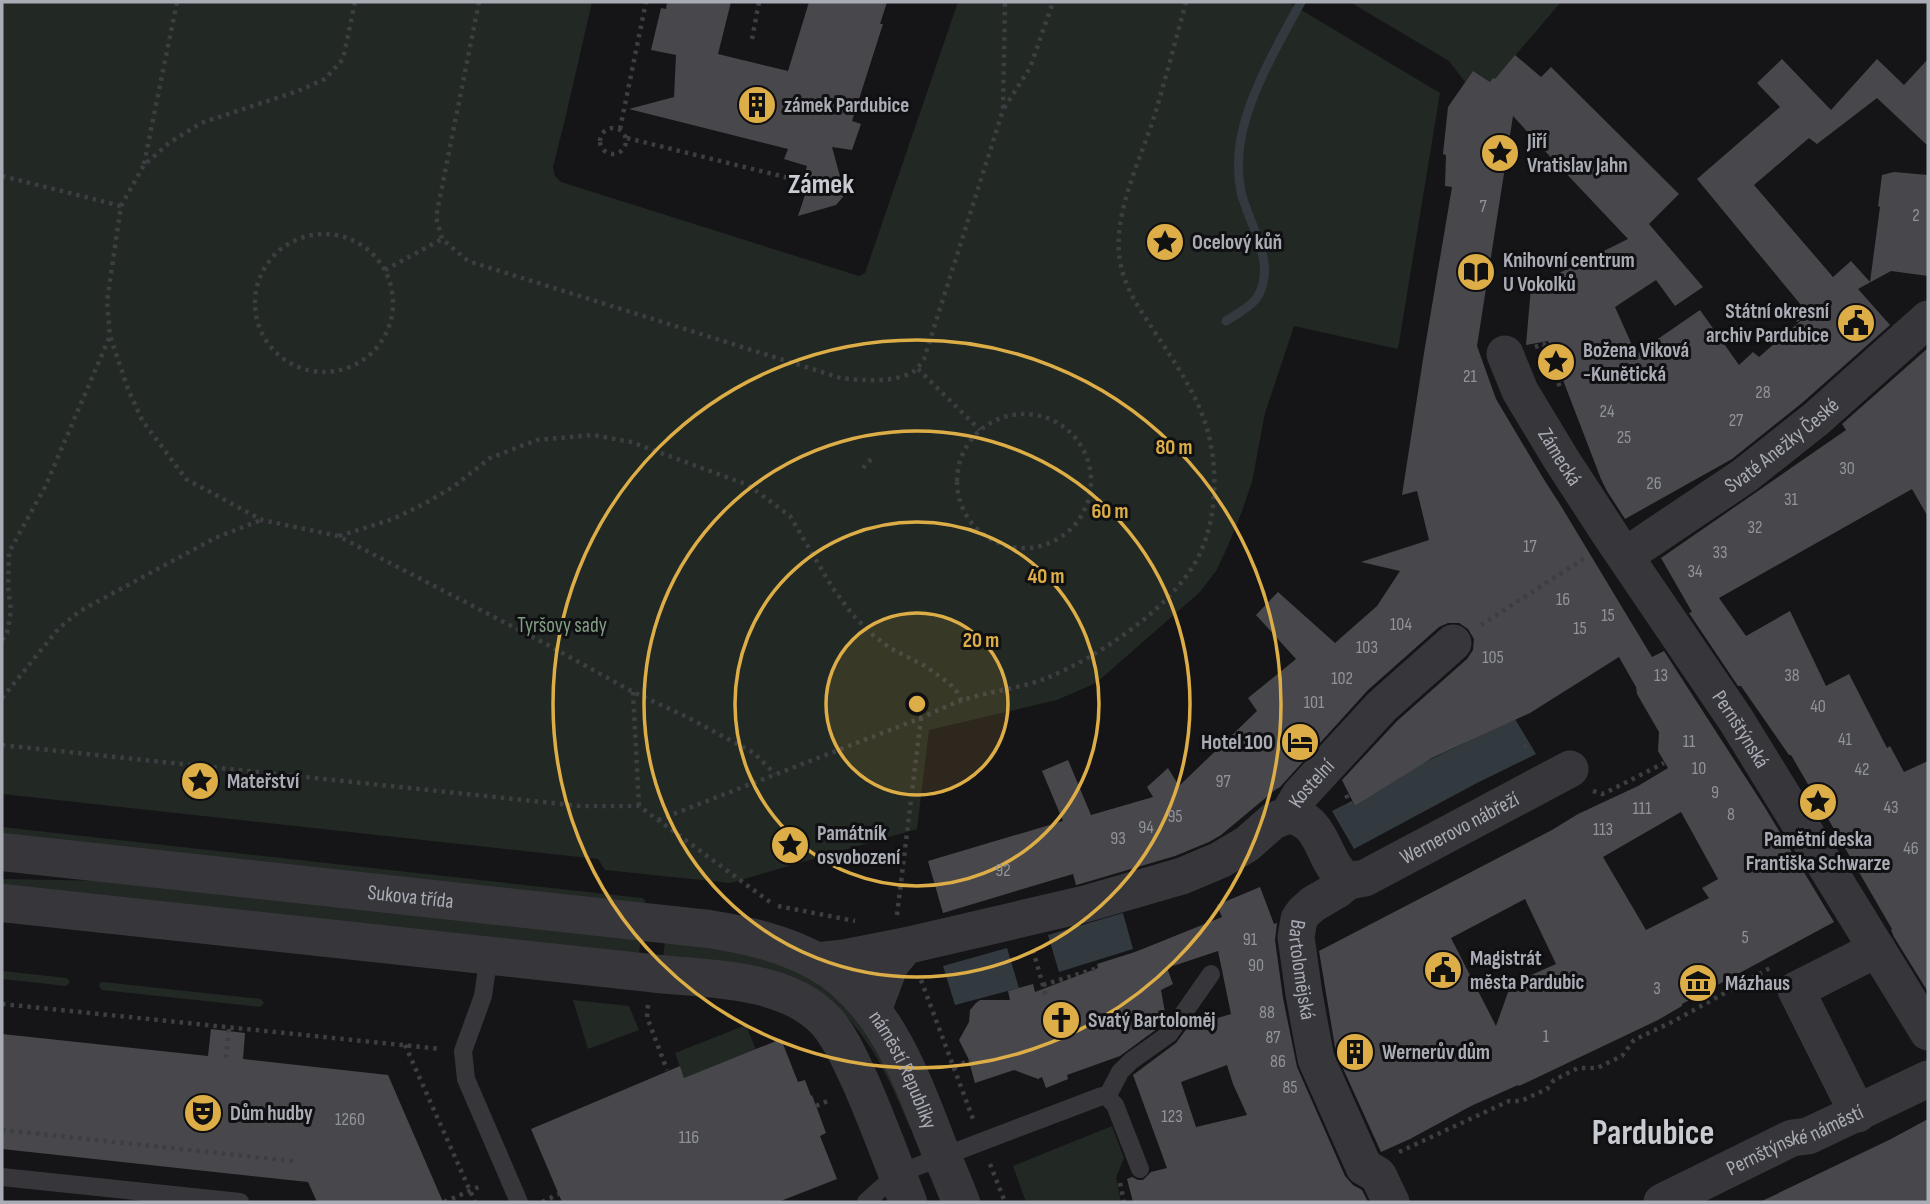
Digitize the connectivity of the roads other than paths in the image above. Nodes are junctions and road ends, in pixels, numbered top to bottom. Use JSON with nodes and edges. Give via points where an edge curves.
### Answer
{"nodes":[{"id":1,"x":1928,"y":319,"type":"edge"},
{"id":2,"x":1505,"y":354,"type":"road end"},
{"id":3,"x":1608,"y":555,"type":"junction"},
{"id":4,"x":1453,"y":643,"type":"road end"},
{"id":5,"x":1570,"y":769,"type":"road end"},
{"id":6,"x":1288,"y":815,"type":"junction"},
{"id":7,"x":2,"y":852,"type":"edge"},
{"id":8,"x":1349,"y":881,"type":"junction"},
{"id":9,"x":2,"y":902,"type":"edge"},
{"id":10,"x":901,"y":930,"type":"junction"},
{"id":11,"x":1877,"y":949,"type":"junction"},
{"id":12,"x":489,"y":955,"type":"junction"},
{"id":13,"x":816,"y":961,"type":"junction"},
{"id":14,"x":1211,"y":974,"type":"dead end"},
{"id":15,"x":873,"y":1010,"type":"junction"},
{"id":16,"x":1928,"y":1032,"type":"edge"},
{"id":17,"x":1928,"y":1079,"type":"edge"},
{"id":18,"x":1107,"y":1097,"type":"junction"},
{"id":19,"x":1858,"y":1114,"type":"junction"},
{"id":20,"x":942,"y":1156,"type":"junction"},
{"id":21,"x":1140,"y":1169,"type":"dead end"},
{"id":22,"x":2,"y":1177,"type":"edge"},
{"id":23,"x":903,"y":1188,"type":"edge"},
{"id":24,"x":240,"y":1202,"type":"edge"},
{"id":25,"x":519,"y":1202,"type":"edge"},
{"id":26,"x":866,"y":1202,"type":"edge"},
{"id":27,"x":961,"y":1202,"type":"edge"},
{"id":28,"x":1391,"y":1202,"type":"edge"},
{"id":29,"x":1662,"y":1202,"type":"edge"}],
"edges":[{"from":1,"to":3,"type":"street","name":"Svaté Anežky České","via":[[1744,476]]},
{"from":2,"to":3,"type":"street","name":"Zámecká","via":[[1520,391],[1561,459]]},
{"from":3,"to":11,"type":"street","name":"Pernštýnská","via":[[1736,720]]},
{"from":4,"to":6,"type":"street","name":"Kostelní","via":[[1382,706],[1296,799]]},
{"from":5,"to":8,"type":"street","name":"Wernerovo nábřeží","via":[[1365,878]]},
{"from":6,"to":8,"type":"street","via":[[1309,823]]},
{"from":6,"to":10,"type":"street","name":"Kostelní","via":[[1273,821],[1240,849],[1182,876],[1085,904]]},
{"from":7,"to":13,"type":"street","name":"Sukova třída","via":[[709,929],[758,938]]},
{"from":8,"to":28,"type":"street","name":"Bartolomějská","via":[[1304,912],[1296,937],[1316,1059],[1364,1167],[1378,1175]]},
{"from":9,"to":12,"type":"street"},
{"from":10,"to":13,"type":"street","name":"Kostelní","via":[[844,958]]},
{"from":10,"to":15,"type":"street"},
{"from":11,"to":16,"type":"street"},
{"from":11,"to":19,"type":"street","via":[[1783,979]]},
{"from":12,"to":23,"type":"street","name":"náměstí Republiky","via":[[748,984],[803,1003],[826,1021],[845,1048]]},
{"from":12,"to":25,"type":"lane","via":[[483,996],[463,1051],[466,1079]]},
{"from":13,"to":15,"type":"street","name":"náměstí Republiky","via":[[842,978]]},
{"from":14,"to":18,"type":"lane","via":[[1169,1034],[1120,1072]]},
{"from":15,"to":20,"type":"street","name":"náměstí Republiky","via":[[910,1074]]},
{"from":17,"to":19,"type":"street","name":"Pernštýnské náměstí"},
{"from":18,"to":20,"type":"lane"},
{"from":18,"to":21,"type":"lane","via":[[1115,1105]]},
{"from":19,"to":29,"type":"street","name":"Pernštýnské náměstí","via":[[1808,1136],[1792,1138]]},
{"from":20,"to":23,"type":"lane"},
{"from":20,"to":27,"type":"street","name":"náměstí Republiky"},
{"from":22,"to":24,"type":"lane"},
{"from":23,"to":26,"type":"lane"}]}
